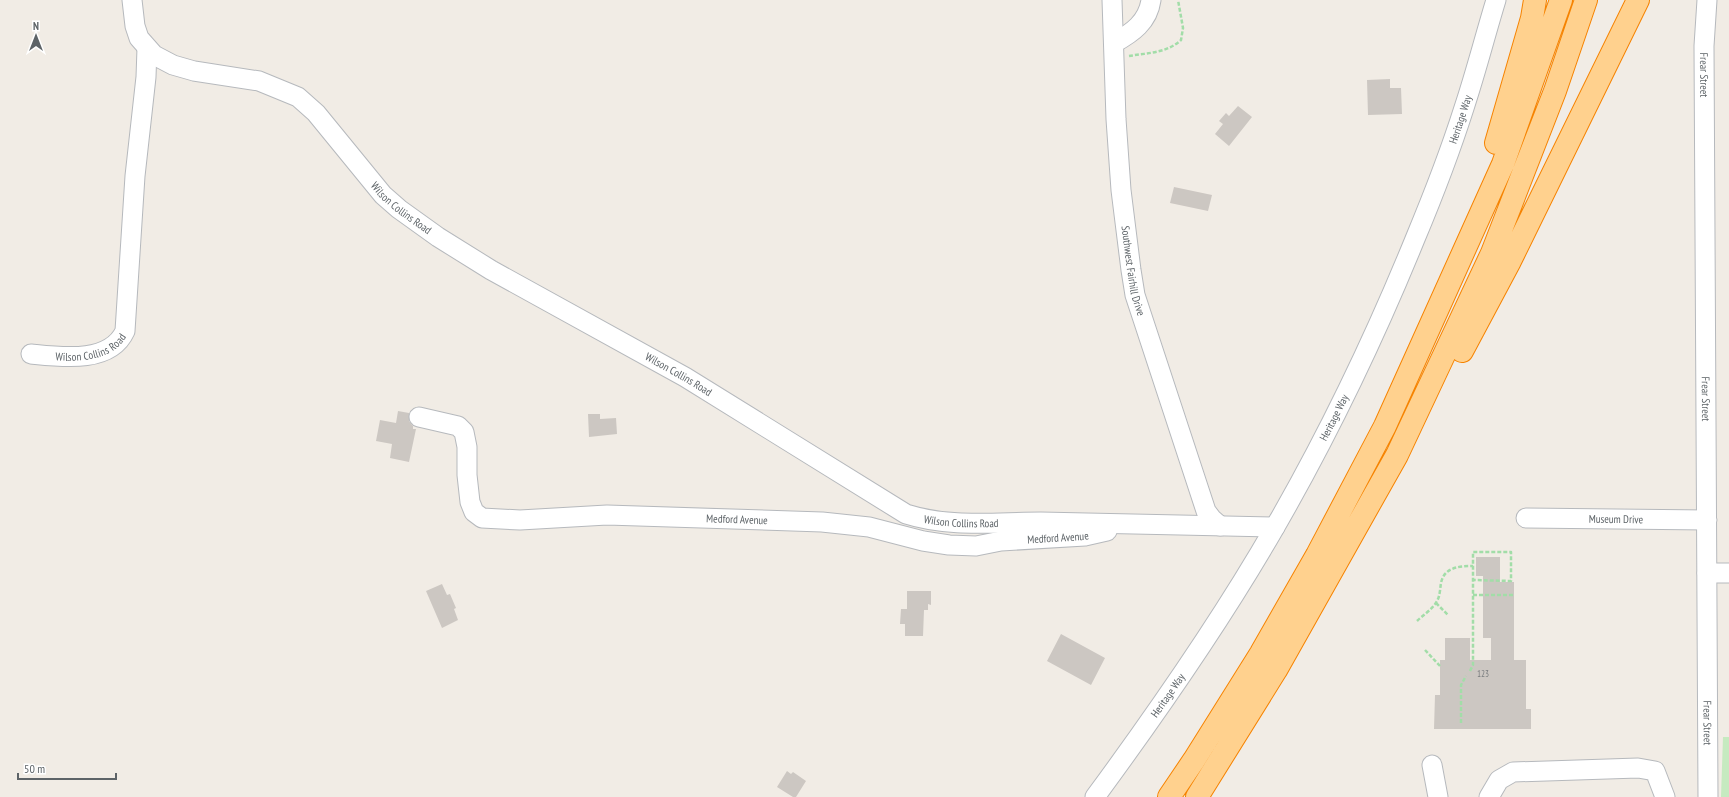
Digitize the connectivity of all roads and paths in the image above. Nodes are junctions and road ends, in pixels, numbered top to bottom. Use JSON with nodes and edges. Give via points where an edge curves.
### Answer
{"nodes":[{"id":1,"x":132,"y":0,"type":"edge"},
{"id":2,"x":1112,"y":0,"type":"edge"},
{"id":3,"x":1151,"y":0,"type":"edge"},
{"id":4,"x":1178,"y":0,"type":"edge"},
{"id":5,"x":1496,"y":0,"type":"edge"},
{"id":6,"x":1535,"y":0,"type":"edge"},
{"id":7,"x":1561,"y":0,"type":"edge"},
{"id":8,"x":1586,"y":0,"type":"edge"},
{"id":9,"x":1638,"y":0,"type":"edge"},
{"id":10,"x":1707,"y":0,"type":"edge"},
{"id":11,"x":147,"y":48,"type":"junction"},
{"id":12,"x":1114,"y":51,"type":"junction"},
{"id":13,"x":1461,"y":254,"type":"junction"},
{"id":14,"x":31,"y":354,"type":"dead end"},
{"id":15,"x":419,"y":417,"type":"dead end"},
{"id":16,"x":1397,"y":456,"type":"junction"},
{"id":17,"x":1526,"y":518,"type":"dead end"},
{"id":18,"x":1707,"y":520,"type":"junction"},
{"id":19,"x":1127,"y":524,"type":"junction"},
{"id":20,"x":1220,"y":526,"type":"junction"},
{"id":21,"x":1275,"y":527,"type":"junction"},
{"id":22,"x":1473,"y":566,"type":"junction"},
{"id":23,"x":1707,"y":572,"type":"junction"},
{"id":24,"x":1729,"y":573,"type":"edge"},
{"id":25,"x":1473,"y":580,"type":"junction"},
{"id":26,"x":1473,"y":595,"type":"junction"},
{"id":27,"x":1515,"y":595,"type":"dead end"},
{"id":28,"x":1436,"y":603,"type":"junction"},
{"id":29,"x":1448,"y":615,"type":"dead end"},
{"id":30,"x":1417,"y":621,"type":"dead end"},
{"id":31,"x":1425,"y":650,"type":"dead end"},
{"id":32,"x":1440,"y":666,"type":"dead end"},
{"id":33,"x":1470,"y":670,"type":"dead end"},
{"id":34,"x":1466,"y":676,"type":"dead end"},
{"id":35,"x":1461,"y":723,"type":"dead end"},
{"id":36,"x":1432,"y":765,"type":"dead end"},
{"id":37,"x":1095,"y":797,"type":"edge"},
{"id":38,"x":1169,"y":797,"type":"edge"},
{"id":39,"x":1196,"y":797,"type":"edge"},
{"id":40,"x":1438,"y":797,"type":"edge"},
{"id":41,"x":1489,"y":797,"type":"edge"},
{"id":42,"x":1665,"y":797,"type":"edge"},
{"id":43,"x":1708,"y":797,"type":"edge"}],
"edges":[{"from":1,"to":11,"type":"street","name":"Wilson Collins Road","via":[[134,26]]},
{"from":2,"to":12,"type":"street","name":"Southwest Fairhill Drive"},
{"from":3,"to":12,"type":"street","via":[[1145,19]]},
{"from":4,"to":12,"type":"path","via":[[1183,28],[1181,40],[1174,47],[1160,51]]},
{"from":5,"to":21,"type":"street","name":"Heritage Way","via":[[1464,110],[1415,241],[1343,398]]},
{"from":6,"to":13,"type":"highway","via":[[1504,116]]},
{"from":7,"to":13,"type":"highway","via":[[1503,164]]},
{"from":8,"to":16,"type":"highway","via":[[1552,99],[1492,254]]},
{"from":9,"to":16,"type":"highway","via":[[1466,345]]},
{"from":10,"to":18,"type":"street","name":"Frear Street","via":[[1704,46]]},
{"from":11,"to":14,"type":"street","name":"Wilson Collins Road","via":[[135,176],[126,331],[117,343],[90,356],[59,357]]},
{"from":11,"to":19,"type":"street","name":"Wilson Collins Road","via":[[154,55],[173,65],[194,71],[259,81],[298,98],[316,113],[383,195],[398,209],[438,237],[491,270],[685,377],[906,514],[950,523]]},
{"from":12,"to":20,"type":"street","name":"Southwest Fairhill Drive","via":[[1121,190],[1136,294],[1206,511]]},
{"from":13,"to":38,"type":"highway","via":[[1385,426],[1317,555],[1260,653]]},
{"from":15,"to":19,"type":"street","name":"Medford Avenue","via":[[458,426],[464,432],[468,447],[467,475],[470,502],[474,512],[482,518],[520,520],[607,515],[822,522],[869,527],[923,541],[976,546],[1008,541],[1085,536]]},
{"from":16,"to":39,"type":"highway","via":[[1276,670]]},
{"from":17,"to":18,"type":"street","name":"Museum Drive"},
{"from":18,"to":23,"type":"street","name":"Frear Street"},
{"from":19,"to":20,"type":"street","name":"Wilson Collins Road"},
{"from":20,"to":21,"type":"street","name":"Wilson Collins Road"},
{"from":21,"to":37,"type":"street","name":"Heritage Way","via":[[1168,695]]},
{"from":22,"to":25,"type":"path"},
{"from":22,"to":25,"type":"path","via":[[1473,552],[1511,552],[1511,581]]},
{"from":22,"to":28,"type":"path","via":[[1459,566],[1445,574]]},
{"from":23,"to":24,"type":"street"},
{"from":23,"to":43,"type":"street","name":"Frear Street"},
{"from":25,"to":26,"type":"path"},
{"from":26,"to":27,"type":"path"},
{"from":26,"to":33,"type":"path","via":[[1473,665]]},
{"from":28,"to":29,"type":"path"},
{"from":28,"to":30,"type":"path"},
{"from":31,"to":32,"type":"path"},
{"from":34,"to":35,"type":"path","via":[[1461,685]]},
{"from":36,"to":40,"type":"street"},
{"from":41,"to":42,"type":"street","via":[[1499,780],[1513,772],[1638,768],[1655,771]]}]}
